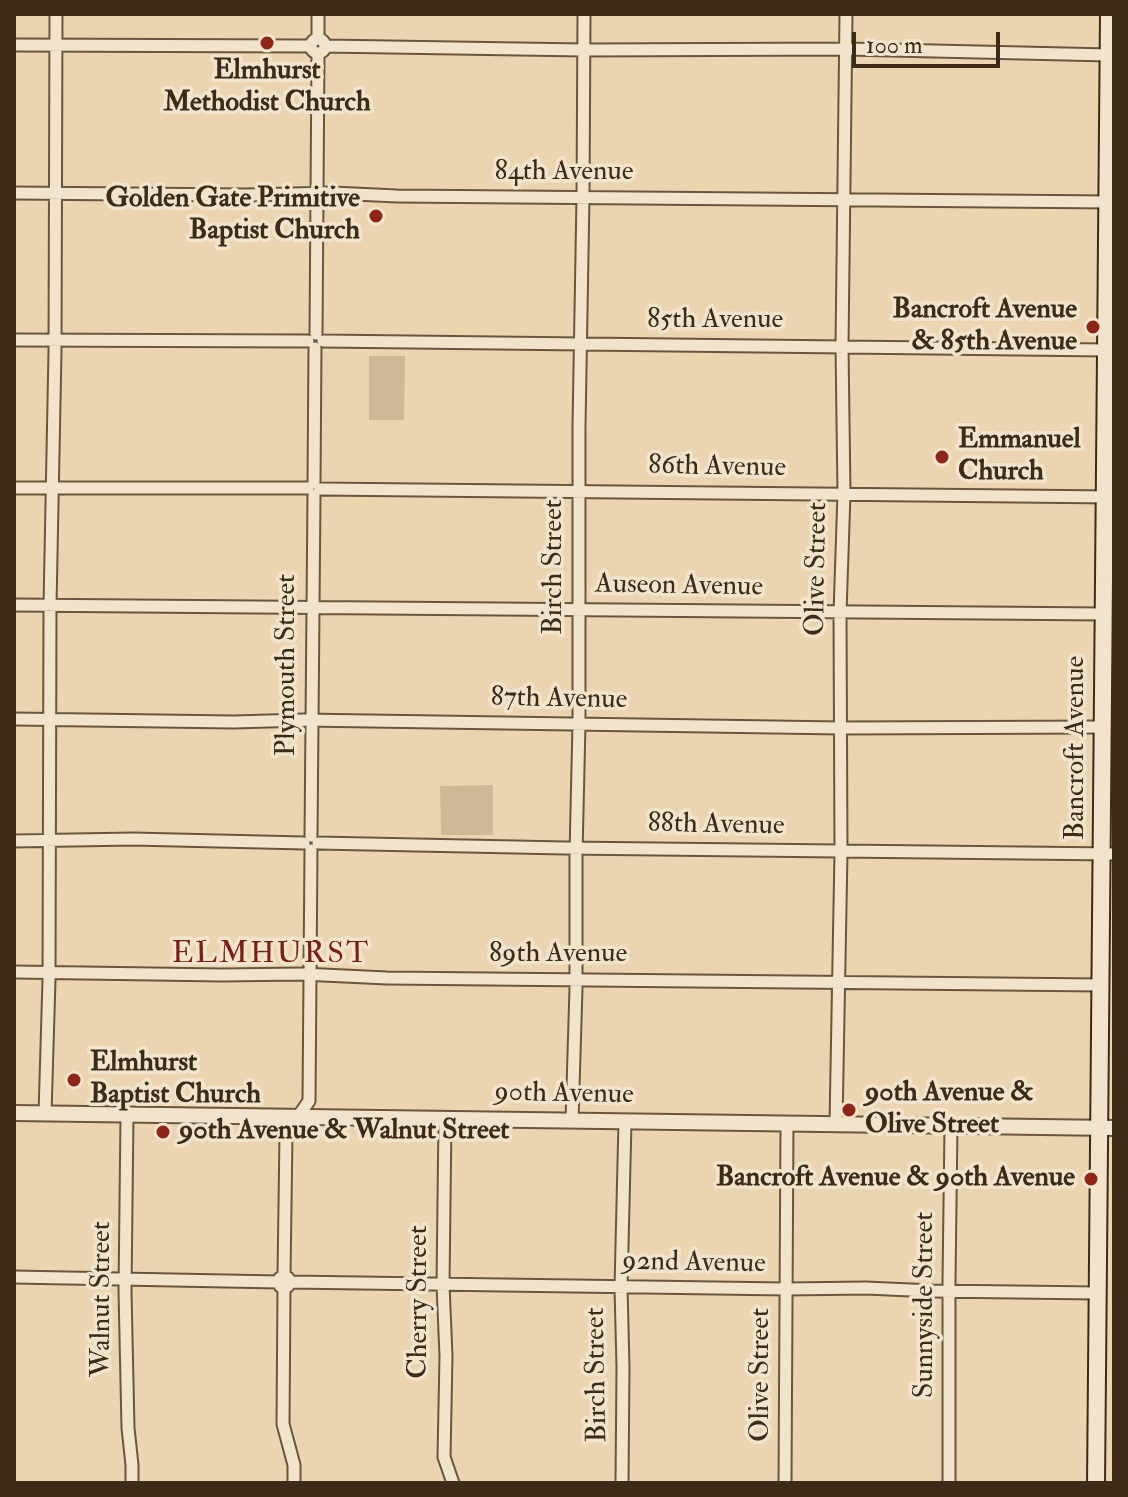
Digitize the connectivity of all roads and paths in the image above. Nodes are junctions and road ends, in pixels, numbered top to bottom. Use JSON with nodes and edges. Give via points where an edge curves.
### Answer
{"nodes":[{"id":1,"x":56,"y":14,"type":"edge"},
{"id":2,"x":318,"y":14,"type":"edge"},
{"id":3,"x":584,"y":14,"type":"edge"},
{"id":4,"x":846,"y":14,"type":"edge"},
{"id":5,"x":1109,"y":14,"type":"edge"},
{"id":6,"x":14,"y":45,"type":"edge"},
{"id":7,"x":56,"y":45,"type":"junction"},
{"id":8,"x":318,"y":46,"type":"junction"},
{"id":9,"x":847,"y":49,"type":"junction"},
{"id":10,"x":584,"y":50,"type":"junction"},
{"id":11,"x":1109,"y":55,"type":"junction"},
{"id":12,"x":14,"y":193,"type":"edge"},
{"id":13,"x":317,"y":193,"type":"junction"},
{"id":14,"x":55,"y":194,"type":"junction"},
{"id":15,"x":583,"y":197,"type":"junction"},
{"id":16,"x":845,"y":200,"type":"junction"},
{"id":17,"x":1111,"y":202,"type":"edge"},
{"id":18,"x":14,"y":340,"type":"edge"},
{"id":19,"x":55,"y":341,"type":"junction"},
{"id":20,"x":316,"y":341,"type":"junction"},
{"id":21,"x":581,"y":345,"type":"junction"},
{"id":22,"x":842,"y":346,"type":"junction"},
{"id":23,"x":1106,"y":350,"type":"junction"},
{"id":24,"x":14,"y":488,"type":"edge"},
{"id":25,"x":53,"y":489,"type":"junction"},
{"id":26,"x":314,"y":489,"type":"junction"},
{"id":27,"x":579,"y":490,"type":"junction"},
{"id":28,"x":844,"y":494,"type":"junction"},
{"id":29,"x":1110,"y":497,"type":"edge"},
{"id":30,"x":14,"y":605,"type":"edge"},
{"id":31,"x":50,"y":606,"type":"junction"},
{"id":32,"x":313,"y":607,"type":"junction"},
{"id":33,"x":579,"y":609,"type":"junction"},
{"id":34,"x":840,"y":613,"type":"junction"},
{"id":35,"x":1104,"y":614,"type":"junction"},
{"id":36,"x":14,"y":719,"type":"edge"},
{"id":37,"x":51,"y":720,"type":"junction"},
{"id":38,"x":312,"y":720,"type":"junction"},
{"id":39,"x":579,"y":724,"type":"junction"},
{"id":40,"x":1103,"y":727,"type":"junction"},
{"id":41,"x":841,"y":728,"type":"junction"},
{"id":42,"x":14,"y":841,"type":"edge"},
{"id":43,"x":50,"y":841,"type":"junction"},
{"id":44,"x":311,"y":843,"type":"junction"},
{"id":45,"x":576,"y":849,"type":"junction"},
{"id":46,"x":841,"y":852,"type":"junction"},
{"id":47,"x":1108,"y":854,"type":"edge"},
{"id":48,"x":14,"y":972,"type":"edge"},
{"id":49,"x":49,"y":973,"type":"junction"},
{"id":50,"x":310,"y":974,"type":"junction"},
{"id":51,"x":576,"y":979,"type":"junction"},
{"id":52,"x":839,"y":983,"type":"junction"},
{"id":53,"x":1101,"y":985,"type":"junction"},
{"id":54,"x":14,"y":1113,"type":"edge"},
{"id":55,"x":45,"y":1114,"type":"junction"},
{"id":56,"x":127,"y":1115,"type":"junction"},
{"id":57,"x":298,"y":1117,"type":"junction"},
{"id":58,"x":445,"y":1119,"type":"junction"},
{"id":59,"x":572,"y":1121,"type":"junction"},
{"id":60,"x":625,"y":1122,"type":"junction"},
{"id":61,"x":787,"y":1124,"type":"junction"},
{"id":62,"x":836,"y":1124,"type":"junction"},
{"id":63,"x":951,"y":1126,"type":"junction"},
{"id":64,"x":1107,"y":1128,"type":"edge"},
{"id":65,"x":14,"y":1277,"type":"edge"},
{"id":66,"x":125,"y":1280,"type":"junction"},
{"id":67,"x":284,"y":1282,"type":"junction"},
{"id":68,"x":443,"y":1285,"type":"junction"},
{"id":69,"x":621,"y":1287,"type":"junction"},
{"id":70,"x":786,"y":1289,"type":"junction"},
{"id":71,"x":949,"y":1291,"type":"junction"},
{"id":72,"x":1098,"y":1293,"type":"junction"},
{"id":73,"x":132,"y":1483,"type":"edge"},
{"id":74,"x":294,"y":1483,"type":"edge"},
{"id":75,"x":453,"y":1483,"type":"edge"},
{"id":76,"x":622,"y":1483,"type":"edge"},
{"id":77,"x":785,"y":1483,"type":"edge"},
{"id":78,"x":949,"y":1483,"type":"edge"},
{"id":79,"x":1096,"y":1483,"type":"edge"}],
"edges":[{"from":1,"to":7,"type":"street"},
{"from":2,"to":8,"type":"street","name":"Plymouth Street"},
{"from":3,"to":10,"type":"street","name":"Birch Street"},
{"from":4,"to":9,"type":"street","name":"Olive Street"},
{"from":5,"to":11,"type":"main road","name":"Bancroft Avenue"},
{"from":6,"to":7,"type":"street"},
{"from":7,"to":8,"type":"street"},
{"from":7,"to":14,"type":"street"},
{"from":8,"to":10,"type":"street"},
{"from":8,"to":13,"type":"street","name":"Plymouth Street"},
{"from":9,"to":10,"type":"street"},
{"from":9,"to":11,"type":"street"},
{"from":9,"to":16,"type":"street","name":"Olive Street"},
{"from":10,"to":15,"type":"street","name":"Birch Street"},
{"from":11,"to":17,"type":"main road","name":"Bancroft Avenue"},
{"from":12,"to":14,"type":"street","name":"84th Avenue"},
{"from":13,"to":14,"type":"street","name":"84th Avenue"},
{"from":13,"to":15,"type":"street","name":"84th Avenue"},
{"from":13,"to":20,"type":"street","name":"Plymouth Street"},
{"from":14,"to":19,"type":"street"},
{"from":15,"to":16,"type":"street","name":"84th Avenue"},
{"from":15,"to":21,"type":"street","name":"Birch Street"},
{"from":16,"to":17,"type":"street","name":"84th Avenue"},
{"from":16,"to":22,"type":"street","name":"Olive Street"},
{"from":17,"to":23,"type":"main road","name":"Bancroft Avenue"},
{"from":18,"to":19,"type":"street","name":"85th Avenue"},
{"from":19,"to":20,"type":"street","name":"85th Avenue"},
{"from":19,"to":25,"type":"street"},
{"from":20,"to":21,"type":"street","name":"85th Avenue"},
{"from":20,"to":26,"type":"street","name":"Plymouth Street"},
{"from":21,"to":22,"type":"street","name":"85th Avenue"},
{"from":21,"to":27,"type":"street","name":"Birch Street"},
{"from":22,"to":23,"type":"street","name":"85th Avenue"},
{"from":22,"to":28,"type":"street","name":"Olive Street"},
{"from":23,"to":29,"type":"main road","name":"Bancroft Avenue"},
{"from":24,"to":25,"type":"street","name":"86th Avenue"},
{"from":25,"to":26,"type":"street","name":"86th Avenue"},
{"from":25,"to":31,"type":"street"},
{"from":26,"to":27,"type":"street","name":"86th Avenue"},
{"from":26,"to":32,"type":"street","name":"Plymouth Street"},
{"from":27,"to":28,"type":"street","name":"86th Avenue"},
{"from":27,"to":33,"type":"street","name":"Birch Street"},
{"from":28,"to":29,"type":"street","name":"86th Avenue"},
{"from":28,"to":34,"type":"street","name":"Olive Street"},
{"from":29,"to":35,"type":"main road","name":"Bancroft Avenue"},
{"from":30,"to":31,"type":"street","name":"Auseon Avenue"},
{"from":31,"to":32,"type":"street","name":"Auseon Avenue"},
{"from":31,"to":37,"type":"street"},
{"from":32,"to":33,"type":"street","name":"Auseon Avenue"},
{"from":32,"to":38,"type":"street","name":"Plymouth Street"},
{"from":33,"to":34,"type":"street","name":"Auseon Avenue"},
{"from":33,"to":39,"type":"street","name":"Birch Street"},
{"from":34,"to":35,"type":"street","name":"Auseon Avenue"},
{"from":34,"to":41,"type":"street","name":"Olive Street"},
{"from":35,"to":40,"type":"main road","name":"Bancroft Avenue"},
{"from":36,"to":37,"type":"street","name":"87th Avenue"},
{"from":37,"to":38,"type":"street","name":"87th Avenue"},
{"from":37,"to":43,"type":"street"},
{"from":38,"to":39,"type":"street","name":"87th Avenue"},
{"from":38,"to":44,"type":"street","name":"Plymouth Street"},
{"from":39,"to":41,"type":"street","name":"87th Avenue"},
{"from":39,"to":45,"type":"street","name":"Birch Street"},
{"from":40,"to":41,"type":"street","name":"87th Avenue"},
{"from":40,"to":47,"type":"main road","name":"Bancroft Avenue"},
{"from":41,"to":46,"type":"street","name":"Olive Street"},
{"from":42,"to":43,"type":"street","name":"88th Avenue"},
{"from":43,"to":44,"type":"street","name":"88th Avenue"},
{"from":43,"to":49,"type":"street"},
{"from":44,"to":45,"type":"street","name":"88th Avenue"},
{"from":44,"to":50,"type":"street","name":"Plymouth Street"},
{"from":45,"to":46,"type":"street","name":"88th Avenue"},
{"from":45,"to":51,"type":"street","name":"Birch Street"},
{"from":46,"to":47,"type":"street","name":"88th Avenue"},
{"from":46,"to":52,"type":"street","name":"Olive Street"},
{"from":47,"to":53,"type":"main road","name":"Bancroft Avenue"},
{"from":48,"to":49,"type":"street","name":"89th Avenue"},
{"from":49,"to":50,"type":"street","name":"89th Avenue"},
{"from":49,"to":55,"type":"street"},
{"from":50,"to":51,"type":"street","name":"89th Avenue"},
{"from":50,"to":57,"type":"street","name":"Plymouth Street","via":[[309,1101]]},
{"from":51,"to":52,"type":"street","name":"89th Avenue"},
{"from":51,"to":59,"type":"street","name":"Birch Street"},
{"from":52,"to":53,"type":"street","name":"89th Avenue"},
{"from":52,"to":62,"type":"street","name":"Olive Street"},
{"from":53,"to":64,"type":"main road","name":"Bancroft Avenue"},
{"from":54,"to":55,"type":"street","name":"90th Avenue"},
{"from":55,"to":56,"type":"street","name":"90th Avenue"},
{"from":56,"to":57,"type":"street","name":"90th Avenue"},
{"from":56,"to":66,"type":"street","name":"Walnut Street"},
{"from":57,"to":58,"type":"street","name":"90th Avenue"},
{"from":57,"to":67,"type":"street","name":"Plymouth Street","via":[[286,1134]]},
{"from":58,"to":59,"type":"street","name":"90th Avenue"},
{"from":58,"to":68,"type":"street","name":"Cherry Street"},
{"from":59,"to":60,"type":"street","name":"90th Avenue"},
{"from":60,"to":61,"type":"street","name":"90th Avenue"},
{"from":60,"to":69,"type":"street","name":"Birch Street"},
{"from":61,"to":62,"type":"street","name":"90th Avenue"},
{"from":61,"to":70,"type":"street","name":"Olive Street"},
{"from":62,"to":63,"type":"street","name":"90th Avenue"},
{"from":63,"to":64,"type":"street","name":"90th Avenue"},
{"from":63,"to":71,"type":"street","name":"Sunnyside Street"},
{"from":64,"to":72,"type":"main road","name":"Bancroft Avenue"},
{"from":65,"to":66,"type":"street","name":"92nd Avenue"},
{"from":66,"to":67,"type":"street","name":"92nd Avenue"},
{"from":66,"to":73,"type":"street","name":"Walnut Street"},
{"from":67,"to":68,"type":"street","name":"92nd Avenue"},
{"from":67,"to":74,"type":"street","name":"Plymouth Street","via":[[283,1424]]},
{"from":68,"to":69,"type":"street","name":"92nd Avenue"},
{"from":68,"to":75,"type":"street","name":"Cherry Street","via":[[444,1457]]},
{"from":69,"to":70,"type":"street","name":"92nd Avenue"},
{"from":69,"to":76,"type":"street","name":"Birch Street"},
{"from":70,"to":71,"type":"street","name":"92nd Avenue"},
{"from":70,"to":77,"type":"street","name":"Olive Street"},
{"from":71,"to":72,"type":"street","name":"92nd Avenue"},
{"from":71,"to":78,"type":"street","name":"Sunnyside Street"},
{"from":72,"to":79,"type":"main road","name":"Bancroft Avenue"}]}
